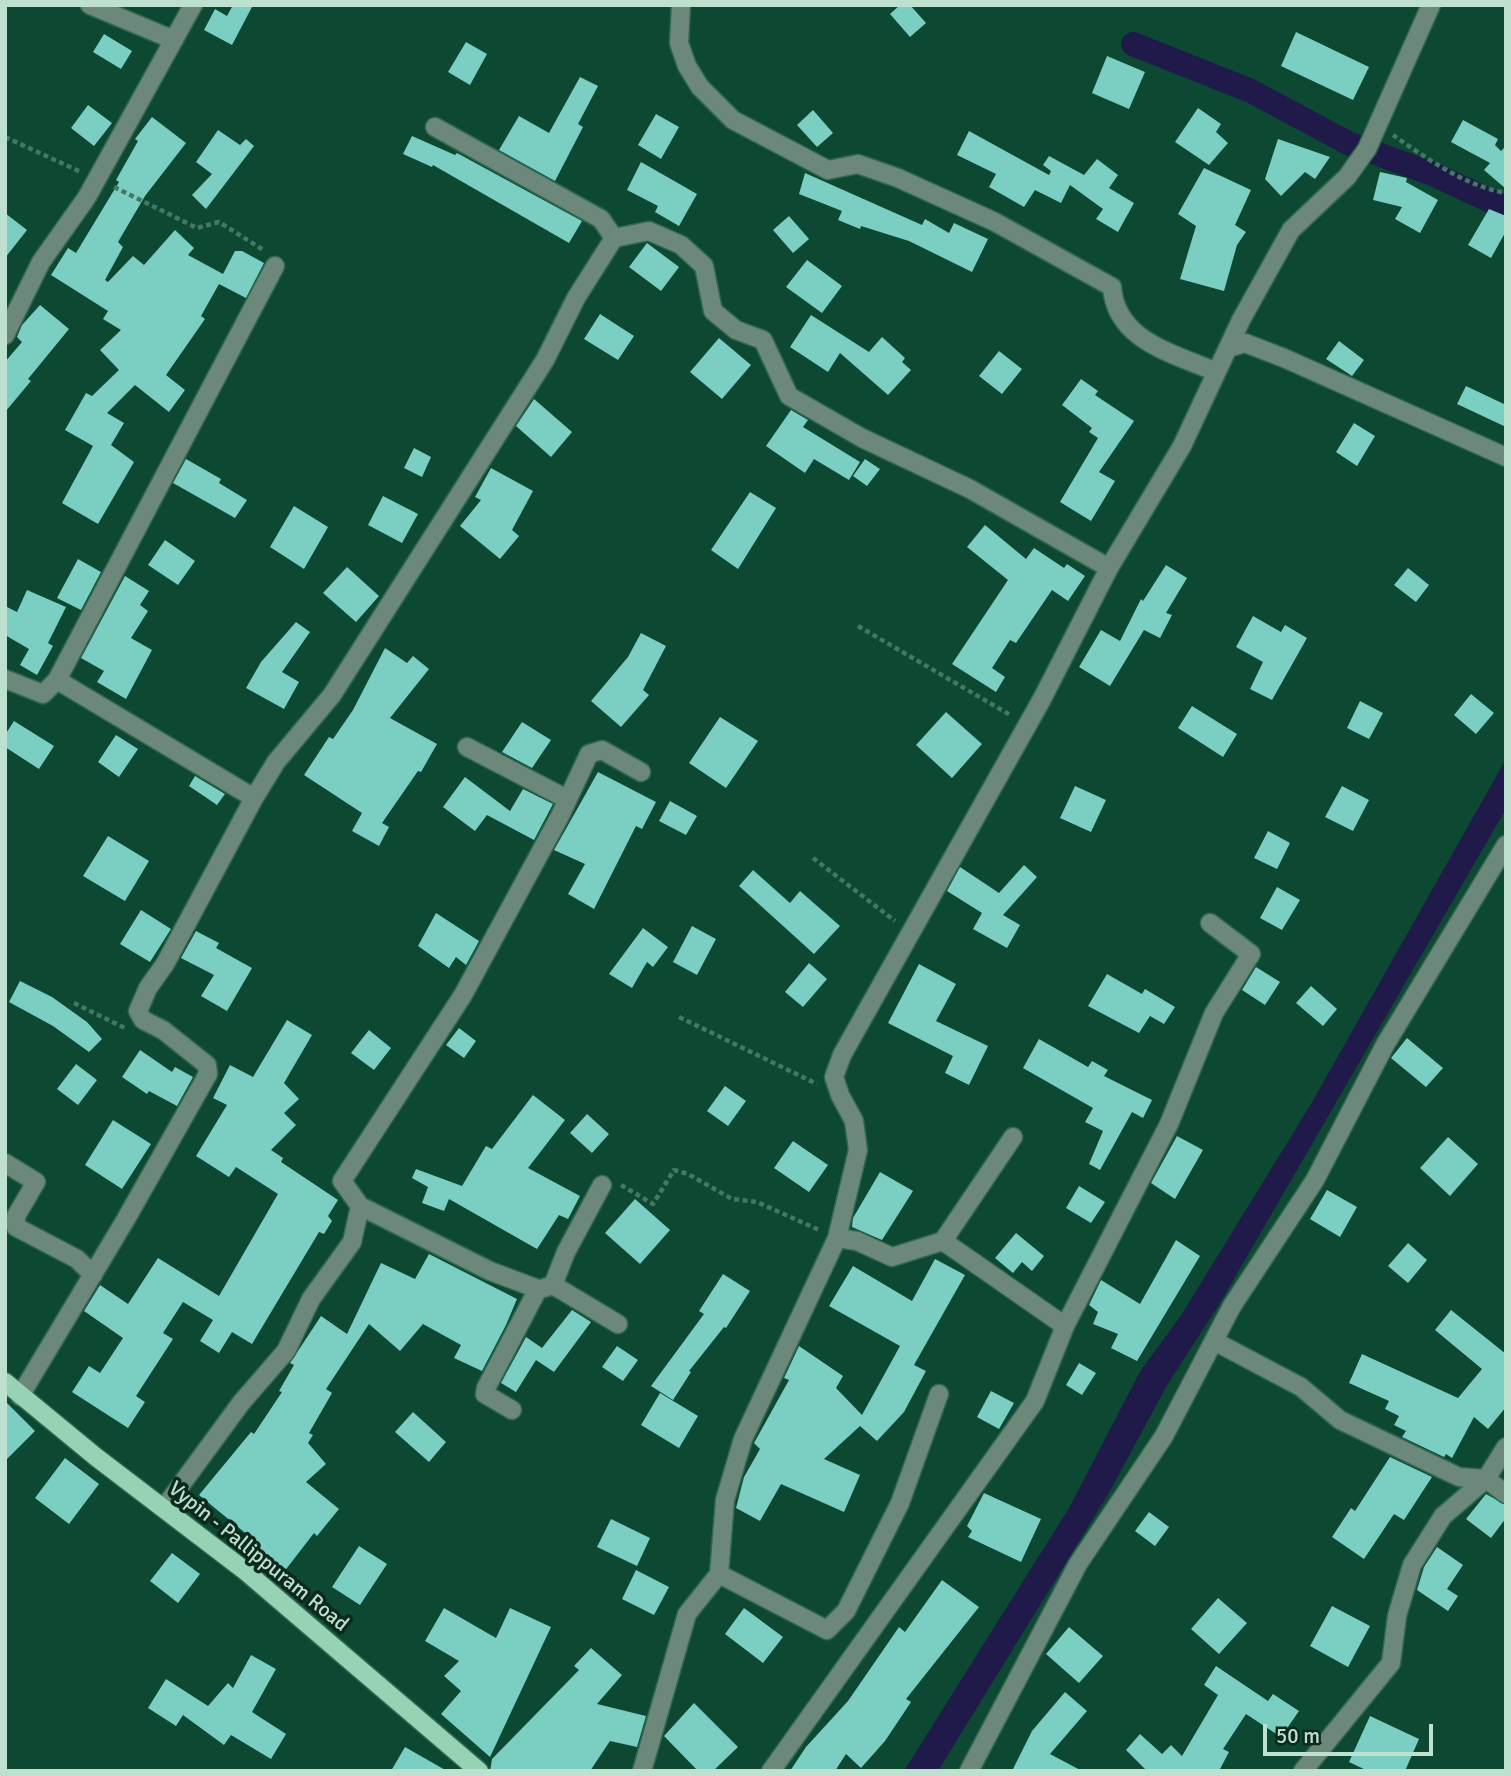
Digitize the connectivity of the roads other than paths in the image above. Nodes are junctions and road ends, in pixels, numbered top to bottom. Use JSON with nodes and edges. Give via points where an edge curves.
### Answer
{"nodes":[{"id":1,"x":90,"y":5,"type":"edge"},
{"id":2,"x":193,"y":5,"type":"edge"},
{"id":3,"x":681,"y":5,"type":"edge"},
{"id":4,"x":1431,"y":5,"type":"edge"},
{"id":5,"x":174,"y":40,"type":"junction"},
{"id":6,"x":435,"y":127,"type":"dead end"},
{"id":7,"x":614,"y":238,"type":"junction"},
{"id":8,"x":275,"y":266,"type":"road end"},
{"id":9,"x":5,"y":335,"type":"edge"},
{"id":10,"x":1228,"y":348,"type":"junction"},
{"id":11,"x":1216,"y":372,"type":"junction"},
{"id":12,"x":1506,"y":457,"type":"edge"},
{"id":13,"x":1109,"y":568,"type":"junction"},
{"id":14,"x":5,"y":679,"type":"edge"},
{"id":15,"x":57,"y":680,"type":"junction"},
{"id":16,"x":467,"y":747,"type":"dead end"},
{"id":17,"x":641,"y":772,"type":"dead end"},
{"id":18,"x":254,"y":798,"type":"junction"},
{"id":19,"x":567,"y":799,"type":"junction"},
{"id":20,"x":1506,"y":845,"type":"edge"},
{"id":21,"x":1210,"y":923,"type":"dead end"},
{"id":22,"x":1013,"y":1137,"type":"dead end"},
{"id":23,"x":5,"y":1163,"type":"edge"},
{"id":24,"x":603,"y":1185,"type":"road end"},
{"id":25,"x":360,"y":1206,"type":"junction"},
{"id":26,"x":836,"y":1238,"type":"junction"},
{"id":27,"x":943,"y":1241,"type":"junction"},
{"id":28,"x":93,"y":1275,"type":"junction"},
{"id":29,"x":545,"y":1287,"type":"junction"},
{"id":30,"x":618,"y":1324,"type":"dead end"},
{"id":31,"x":1065,"y":1326,"type":"junction"},
{"id":32,"x":1214,"y":1341,"type":"junction"},
{"id":33,"x":10,"y":1389,"type":"edge"},
{"id":34,"x":939,"y":1395,"type":"dead end"},
{"id":35,"x":512,"y":1410,"type":"dead end"},
{"id":36,"x":1506,"y":1447,"type":"edge"},
{"id":37,"x":1486,"y":1479,"type":"junction"},
{"id":38,"x":1506,"y":1494,"type":"edge"},
{"id":39,"x":164,"y":1508,"type":"junction"},
{"id":40,"x":719,"y":1574,"type":"junction"},
{"id":41,"x":479,"y":1771,"type":"edge"},
{"id":42,"x":642,"y":1771,"type":"edge"},
{"id":43,"x":771,"y":1771,"type":"edge"},
{"id":44,"x":968,"y":1771,"type":"edge"},
{"id":45,"x":1303,"y":1771,"type":"edge"}],
"edges":[{"from":1,"to":5,"type":"street"},
{"from":2,"to":5,"type":"street"},
{"from":3,"to":11,"type":"street","via":[[679,43],[687,66],[700,87],[733,120],[828,170],[858,164],[995,222],[1112,287],[1113,307],[1125,325],[1147,342]]},
{"from":4,"to":10,"type":"street","via":[[1362,156],[1347,177],[1292,230]]},
{"from":5,"to":9,"type":"street","via":[[97,179],[41,262]]},
{"from":6,"to":7,"type":"street","via":[[601,219]]},
{"from":7,"to":13,"type":"street","via":[[649,231],[681,245],[704,266],[713,311],[736,330],[762,340],[789,396],[862,438],[970,489]]},
{"from":7,"to":18,"type":"street","via":[[576,298],[545,360],[332,695],[276,762]]},
{"from":8,"to":15,"type":"street"},
{"from":10,"to":11,"type":"street"},
{"from":10,"to":12,"type":"street","via":[[1245,343],[1284,358]]},
{"from":11,"to":13,"type":"street","via":[[1182,446]]},
{"from":13,"to":26,"type":"street","via":[[1027,725],[909,932],[890,975],[842,1055],[834,1077],[854,1121],[858,1150]]},
{"from":14,"to":15,"type":"street","via":[[43,694]]},
{"from":15,"to":18,"type":"street"},
{"from":16,"to":19,"type":"street"},
{"from":17,"to":19,"type":"street","via":[[603,750],[589,754]]},
{"from":18,"to":28,"type":"street","via":[[138,1011],[143,1020],[207,1065],[208,1074]]},
{"from":19,"to":25,"type":"street","via":[[463,995],[342,1181]]},
{"from":20,"to":32,"type":"street","via":[[1385,1045],[1315,1180]]},
{"from":21,"to":31,"type":"street","via":[[1251,954],[1214,1013],[1169,1124]]},
{"from":22,"to":27,"type":"street"},
{"from":23,"to":28,"type":"street","via":[[36,1182],[16,1216],[16,1227],[77,1259]]},
{"from":24,"to":29,"type":"street"},
{"from":25,"to":29,"type":"street","via":[[490,1271]]},
{"from":25,"to":39,"type":"street","via":[[352,1242],[311,1299],[286,1351],[241,1403]]},
{"from":26,"to":27,"type":"street","via":[[857,1241],[892,1257]]},
{"from":26,"to":40,"type":"street","via":[[743,1439],[725,1500]]},
{"from":27,"to":31,"type":"street"},
{"from":28,"to":33,"type":"street"},
{"from":29,"to":30,"type":"street"},
{"from":29,"to":35,"type":"street","via":[[486,1388],[485,1394]]},
{"from":31,"to":43,"type":"street","via":[[1035,1401]]},
{"from":32,"to":37,"type":"street","via":[[1301,1387],[1340,1420],[1459,1477]]},
{"from":32,"to":44,"type":"street","via":[[1164,1436],[1078,1564]]},
{"from":33,"to":39,"type":"main road","name":"Vypin - Pallippuram Road"},
{"from":34,"to":40,"type":"street","via":[[900,1503],[846,1611],[827,1630]]},
{"from":36,"to":37,"type":"street"},
{"from":37,"to":38,"type":"street"},
{"from":37,"to":45,"type":"street","via":[[1443,1517],[1412,1564],[1397,1616],[1391,1663]]},
{"from":39,"to":41,"type":"main road","name":"Vypin - Pallippuram Road","via":[[244,1570]]},
{"from":40,"to":42,"type":"street","via":[[687,1614]]}]}
